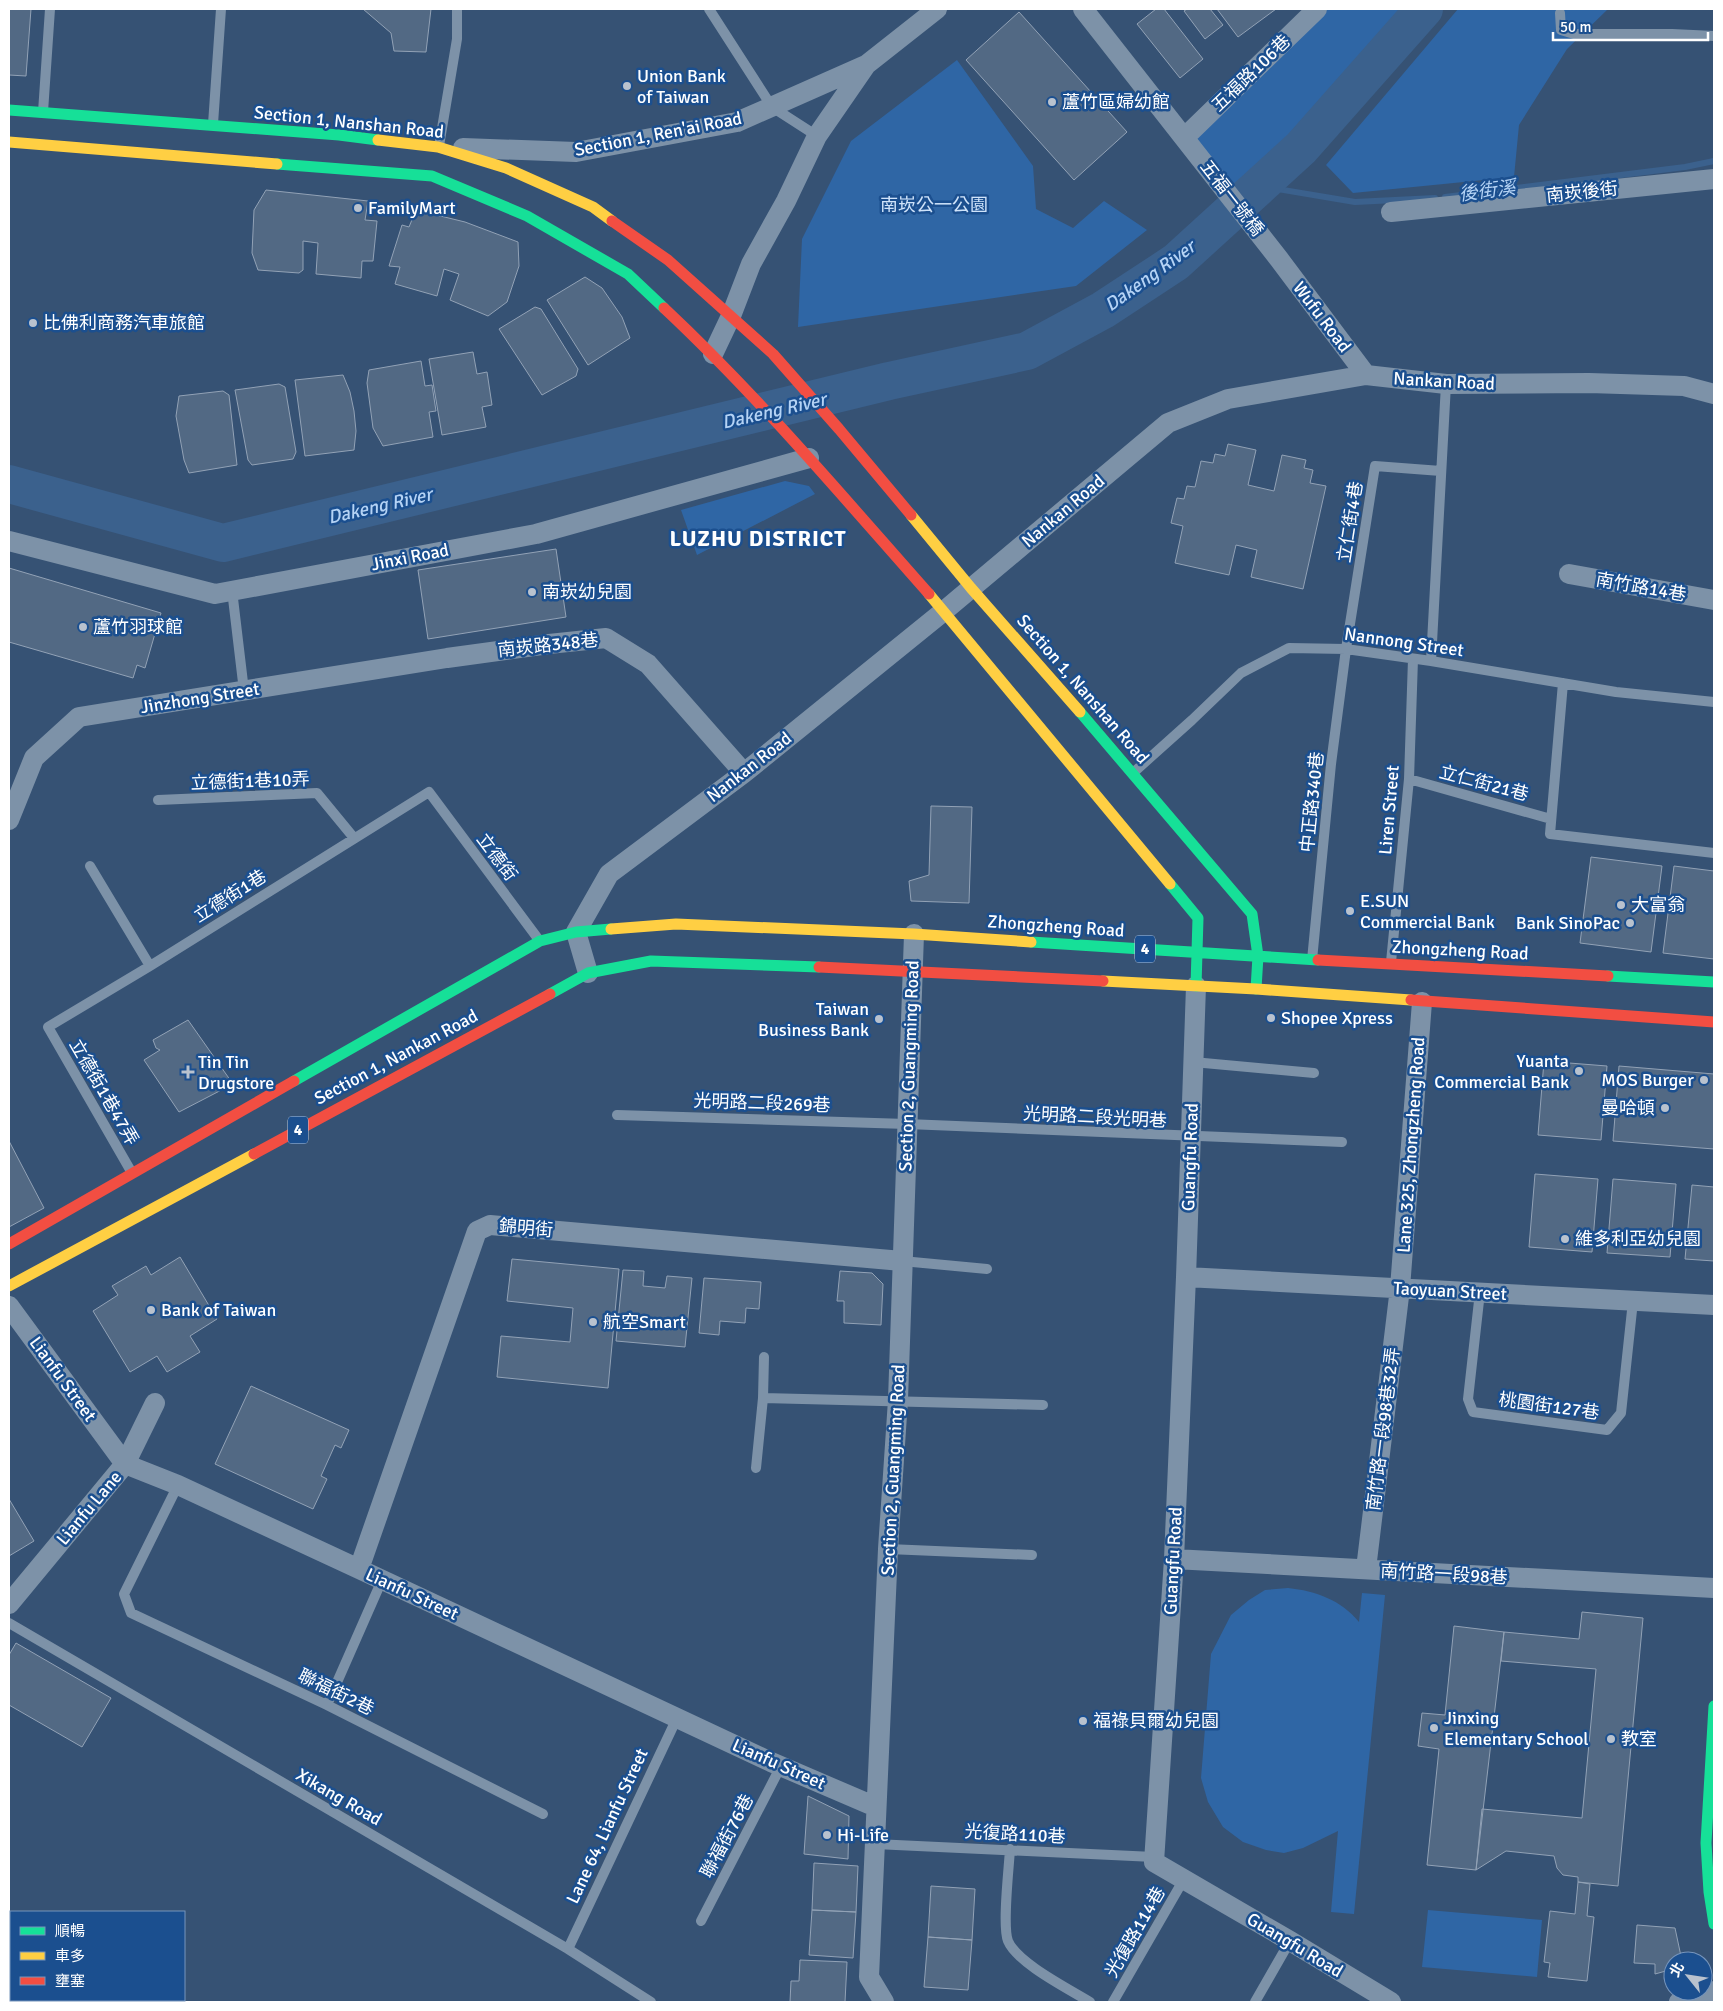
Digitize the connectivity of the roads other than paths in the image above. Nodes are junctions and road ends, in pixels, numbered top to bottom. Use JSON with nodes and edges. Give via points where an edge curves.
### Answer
{"nodes":[{"id":1,"x":50,"y":9,"type":"edge"},
{"id":2,"x":221,"y":9,"type":"edge"},
{"id":3,"x":457,"y":9,"type":"edge"},
{"id":4,"x":709,"y":9,"type":"edge"},
{"id":5,"x":937,"y":9,"type":"edge"},
{"id":6,"x":1083,"y":9,"type":"edge"},
{"id":7,"x":1317,"y":9,"type":"edge"},
{"id":8,"x":1560,"y":12,"type":"dead end"},
{"id":9,"x":1714,"y":36,"type":"edge"},
{"id":10,"x":866,"y":65,"type":"junction"},
{"id":11,"x":772,"y":107,"type":"junction"},
{"id":12,"x":9,"y":110,"type":"edge"},
{"id":13,"x":43,"y":112,"type":"junction"},
{"id":14,"x":213,"y":125,"type":"junction"},
{"id":15,"x":817,"y":136,"type":"junction"},
{"id":16,"x":1185,"y":137,"type":"junction"},
{"id":17,"x":9,"y":142,"type":"edge"},
{"id":18,"x":438,"y":147,"type":"junction"},
{"id":19,"x":1714,"y":179,"type":"edge"},
{"id":20,"x":1391,"y":212,"type":"dead end"},
{"id":21,"x":1279,"y":259,"type":"joint"},
{"id":22,"x":731,"y":316,"type":"junction"},
{"id":23,"x":713,"y":354,"type":"junction"},
{"id":24,"x":1366,"y":375,"type":"junction"},
{"id":25,"x":1446,"y":384,"type":"junction"},
{"id":26,"x":1714,"y":394,"type":"edge"},
{"id":27,"x":808,"y":458,"type":"junction"},
{"id":28,"x":1441,"y":471,"type":"junction"},
{"id":29,"x":9,"y":541,"type":"edge"},
{"id":30,"x":1569,"y":574,"type":"dead end"},
{"id":31,"x":971,"y":588,"type":"junction"},
{"id":32,"x":232,"y":590,"type":"junction"},
{"id":33,"x":1714,"y":600,"type":"edge"},
{"id":34,"x":944,"y":611,"type":"junction"},
{"id":35,"x":1346,"y":649,"type":"junction"},
{"id":36,"x":447,"y":658,"type":"joint"},
{"id":37,"x":1413,"y":659,"type":"junction"},
{"id":38,"x":1431,"y":661,"type":"junction"},
{"id":39,"x":1563,"y":683,"type":"junction"},
{"id":40,"x":244,"y":691,"type":"junction"},
{"id":41,"x":1714,"y":702,"type":"edge"},
{"id":42,"x":744,"y":773,"type":"junction"},
{"id":43,"x":1133,"y":773,"type":"junction"},
{"id":44,"x":1409,"y":780,"type":"junction"},
{"id":45,"x":429,"y":792,"type":"joint"},
{"id":46,"x":158,"y":800,"type":"dead end"},
{"id":47,"x":1551,"y":819,"type":"junction"},
{"id":48,"x":9,"y":820,"type":"edge"},
{"id":49,"x":354,"y":838,"type":"junction"},
{"id":50,"x":1714,"y":853,"type":"edge"},
{"id":51,"x":90,"y":866,"type":"dead end"},
{"id":52,"x":576,"y":932,"type":"junction"},
{"id":53,"x":914,"y":934,"type":"junction"},
{"id":54,"x":540,"y":941,"type":"junction"},
{"id":55,"x":1198,"y":952,"type":"junction"},
{"id":56,"x":1258,"y":956,"type":"junction"},
{"id":57,"x":1312,"y":960,"type":"junction"},
{"id":58,"x":1391,"y":964,"type":"junction"},
{"id":59,"x":150,"y":966,"type":"junction"},
{"id":60,"x":912,"y":972,"type":"junction"},
{"id":61,"x":588,"y":973,"type":"junction"},
{"id":62,"x":1714,"y":982,"type":"edge"},
{"id":63,"x":1196,"y":986,"type":"junction"},
{"id":64,"x":1256,"y":989,"type":"junction"},
{"id":65,"x":1422,"y":1002,"type":"junction"},
{"id":66,"x":1714,"y":1022,"type":"edge"},
{"id":67,"x":48,"y":1027,"type":"joint"},
{"id":68,"x":1193,"y":1062,"type":"junction"},
{"id":69,"x":1314,"y":1074,"type":"dead end"},
{"id":70,"x":616,"y":1115,"type":"dead end"},
{"id":71,"x":907,"y":1124,"type":"junction"},
{"id":72,"x":1190,"y":1137,"type":"junction"},
{"id":73,"x":1342,"y":1142,"type":"dead end"},
{"id":74,"x":132,"y":1173,"type":"junction"},
{"id":75,"x":9,"y":1244,"type":"edge"},
{"id":76,"x":902,"y":1261,"type":"junction"},
{"id":77,"x":987,"y":1269,"type":"dead end"},
{"id":78,"x":1186,"y":1276,"type":"junction"},
{"id":79,"x":9,"y":1286,"type":"edge"},
{"id":80,"x":1400,"y":1288,"type":"junction"},
{"id":81,"x":1480,"y":1292,"type":"junction"},
{"id":82,"x":1634,"y":1301,"type":"junction"},
{"id":83,"x":1714,"y":1305,"type":"edge"},
{"id":84,"x":9,"y":1306,"type":"edge"},
{"id":85,"x":764,"y":1357,"type":"dead end"},
{"id":86,"x":763,"y":1398,"type":"junction"},
{"id":87,"x":898,"y":1400,"type":"junction"},
{"id":88,"x":155,"y":1403,"type":"dead end"},
{"id":89,"x":1043,"y":1404,"type":"dead end"},
{"id":90,"x":125,"y":1464,"type":"junction"},
{"id":91,"x":756,"y":1468,"type":"dead end"},
{"id":92,"x":178,"y":1485,"type":"junction"},
{"id":93,"x":888,"y":1549,"type":"junction"},
{"id":94,"x":1032,"y":1555,"type":"dead end"},
{"id":95,"x":1174,"y":1559,"type":"junction"},
{"id":96,"x":360,"y":1569,"type":"junction"},
{"id":97,"x":1366,"y":1569,"type":"junction"},
{"id":98,"x":382,"y":1580,"type":"junction"},
{"id":99,"x":1714,"y":1588,"type":"edge"},
{"id":100,"x":9,"y":1604,"type":"edge"},
{"id":101,"x":9,"y":1623,"type":"edge"},
{"id":102,"x":327,"y":1705,"type":"junction"},
{"id":103,"x":1714,"y":1706,"type":"edge"},
{"id":104,"x":677,"y":1718,"type":"junction"},
{"id":105,"x":781,"y":1766,"type":"junction"},
{"id":106,"x":876,"y":1807,"type":"junction"},
{"id":107,"x":543,"y":1814,"type":"dead end"},
{"id":108,"x":875,"y":1844,"type":"junction"},
{"id":109,"x":1010,"y":1849,"type":"junction"},
{"id":110,"x":1154,"y":1857,"type":"junction"},
{"id":111,"x":1710,"y":1878,"type":"edge"},
{"id":112,"x":1184,"y":1879,"type":"junction"},
{"id":113,"x":701,"y":1920,"type":"dead end"},
{"id":114,"x":1714,"y":1924,"type":"edge"},
{"id":115,"x":1290,"y":1941,"type":"junction"},
{"id":116,"x":568,"y":1949,"type":"junction"},
{"id":117,"x":869,"y":1976,"type":"junction"},
{"id":118,"x":1714,"y":1991,"type":"edge"},
{"id":119,"x":651,"y":2002,"type":"edge"},
{"id":120,"x":866,"y":2002,"type":"edge"},
{"id":121,"x":884,"y":2002,"type":"edge"},
{"id":122,"x":1090,"y":2002,"type":"edge"},
{"id":123,"x":1113,"y":2002,"type":"edge"},
{"id":124,"x":1255,"y":2002,"type":"edge"},
{"id":125,"x":1391,"y":2002,"type":"edge"},
{"id":126,"x":1679,"y":2002,"type":"edge"}],
"edges":[{"from":1,"to":13,"type":"lane"},
{"from":2,"to":14,"type":"lane"},
{"from":3,"to":18,"type":"lane","via":[[457,39]]},
{"from":4,"to":11,"type":"lane"},
{"from":5,"to":10,"type":"street","name":"Section 1, Ren'ai Road"},
{"from":6,"to":16,"type":"street"},
{"from":7,"to":16,"type":"street","name":"五福路106巷"},
{"from":8,"to":9,"type":"lane","via":[[1561,30],[1574,34]]},
{"from":10,"to":11,"type":"street","name":"Section 1, Ren'ai Road"},
{"from":10,"to":15,"type":"street","name":"Section 1, Ren'ai Road"},
{"from":11,"to":15,"type":"lane"},
{"from":11,"to":18,"type":"street","name":"Section 1, Ren'ai Road","via":[[737,122],[576,152]]},
{"from":12,"to":13,"type":"main road","name":"Section 1, Nanshan Road"},
{"from":13,"to":14,"type":"main road","name":"Section 1, Nanshan Road"},
{"from":14,"to":18,"type":"main road","name":"Section 1, Nanshan Road"},
{"from":15,"to":22,"type":"street","name":"Section 1, Ren'ai Road","via":[[751,264]]},
{"from":16,"to":21,"type":"street","name":"五福一號橋"},
{"from":17,"to":23,"type":"main road","via":[[432,176],[527,216],[628,274]]},
{"from":18,"to":22,"type":"main road","name":"Section 1, Nanshan Road","via":[[506,168],[593,207],[668,260]]},
{"from":19,"to":20,"type":"street","name":"南崁後街"},
{"from":21,"to":24,"type":"street","name":"Wufu Road"},
{"from":22,"to":23,"type":"street","name":"Section 1, Ren'ai Road"},
{"from":22,"to":31,"type":"main road","name":"Section 1, Nanshan Road","via":[[773,354]]},
{"from":23,"to":27,"type":"main road"},
{"from":24,"to":25,"type":"street","name":"Nankan Road"},
{"from":24,"to":31,"type":"street","name":"Nankan Road","via":[[1228,400],[1168,423]]},
{"from":25,"to":26,"type":"street","name":"Nankan Road","via":[[1684,386]]},
{"from":25,"to":28,"type":"lane"},
{"from":27,"to":32,"type":"street","name":"Jinxi Road","via":[[536,534]]},
{"from":27,"to":34,"type":"main road"},
{"from":28,"to":35,"type":"lane","name":"立仁街4巷","via":[[1375,466]]},
{"from":28,"to":38,"type":"lane"},
{"from":29,"to":32,"type":"street","name":"Jinxi Road","via":[[215,594]]},
{"from":30,"to":33,"type":"street","name":"南竹路14巷"},
{"from":31,"to":34,"type":"street","name":"Nankan Road"},
{"from":31,"to":43,"type":"main road","name":"Section 1, Nanshan Road"},
{"from":32,"to":40,"type":"lane"},
{"from":34,"to":42,"type":"street","name":"Nankan Road"},
{"from":34,"to":55,"type":"main road","via":[[1198,918]]},
{"from":35,"to":37,"type":"lane","name":"Nannong Street"},
{"from":35,"to":43,"type":"lane","name":"Nannong Street","via":[[1289,648],[1241,673]]},
{"from":35,"to":57,"type":"lane","name":"中正路340巷"},
{"from":36,"to":40,"type":"street","name":"Jinzhong Street"},
{"from":36,"to":42,"type":"street","name":"南崁路348巷","via":[[606,638],[648,664]]},
{"from":37,"to":38,"type":"lane","name":"Nannong Street"},
{"from":37,"to":44,"type":"lane","name":"Liren Street"},
{"from":38,"to":39,"type":"lane","name":"Nannong Street"},
{"from":39,"to":41,"type":"lane","name":"Nannong Street"},
{"from":39,"to":47,"type":"lane","name":"立仁街21巷"},
{"from":40,"to":48,"type":"street","name":"Jinzhong Street","via":[[79,717],[34,758]]},
{"from":42,"to":52,"type":"street","name":"Nankan Road","via":[[610,874]]},
{"from":43,"to":56,"type":"main road","name":"Section 1, Nanshan Road","via":[[1252,914]]},
{"from":44,"to":47,"type":"lane","name":"立仁街21巷"},
{"from":44,"to":58,"type":"lane","name":"Liren Street"},
{"from":45,"to":49,"type":"lane","name":"立德街1巷"},
{"from":45,"to":54,"type":"lane","name":"立德街"},
{"from":46,"to":49,"type":"lane","name":"立德街1巷10弄","via":[[317,793]]},
{"from":47,"to":50,"type":"lane","name":"立仁街21巷","via":[[1550,834]]},
{"from":49,"to":59,"type":"lane","name":"立德街1巷"},
{"from":51,"to":59,"type":"lane"},
{"from":52,"to":53,"type":"main road","name":"Zhongzheng Road","number":"4","via":[[676,924]]},
{"from":52,"to":54,"type":"main road","name":"Section 1, Nankan Road","number":"4"},
{"from":52,"to":61,"type":"street"},
{"from":53,"to":55,"type":"main road","name":"Zhongzheng Road","number":"4"},
{"from":53,"to":60,"type":"street","name":"Section 2, Guangming Road"},
{"from":54,"to":74,"type":"main road","name":"Section 1, Nankan Road","number":"4"},
{"from":55,"to":56,"type":"main road","name":"Zhongzheng Road","number":"4"},
{"from":55,"to":63,"type":"main road"},
{"from":56,"to":57,"type":"main road","name":"Zhongzheng Road","number":"4"},
{"from":56,"to":64,"type":"main road","name":"Section 1, Nanshan Road"},
{"from":57,"to":58,"type":"main road","name":"Zhongzheng Road","number":"4"},
{"from":58,"to":62,"type":"main road","name":"Zhongzheng Road","number":"4"},
{"from":59,"to":67,"type":"lane","name":"立德街1巷"},
{"from":60,"to":61,"type":"main road","number":"4","via":[[651,961]]},
{"from":60,"to":63,"type":"main road","number":"4"},
{"from":60,"to":71,"type":"street","name":"Section 2, Guangming Road"},
{"from":61,"to":79,"type":"main road","name":"Section 1, Nankan Road","number":"4"},
{"from":63,"to":64,"type":"main road","number":"4"},
{"from":63,"to":68,"type":"street","name":"Guangfu Road"},
{"from":64,"to":65,"type":"main road","number":"4"},
{"from":65,"to":66,"type":"main road","number":"4"},
{"from":65,"to":80,"type":"street","name":"Lane 325, Zhongzheng Road"},
{"from":67,"to":74,"type":"lane","name":"立德街1巷47弄"},
{"from":68,"to":69,"type":"lane"},
{"from":68,"to":72,"type":"street","name":"Guangfu Road"},
{"from":70,"to":71,"type":"lane","name":"光明路二段269巷"},
{"from":71,"to":72,"type":"lane","name":"光明路二段光明巷"},
{"from":71,"to":76,"type":"street","name":"Section 2, Guangming Road"},
{"from":72,"to":73,"type":"lane","name":"光明路二段光明巷"},
{"from":72,"to":78,"type":"street","name":"Guangfu Road"},
{"from":74,"to":75,"type":"main road","name":"Section 1, Nankan Road","number":"4"},
{"from":76,"to":77,"type":"lane"},
{"from":76,"to":87,"type":"street","name":"Section 2, Guangming Road"},
{"from":76,"to":96,"type":"street","name":"錦明街","via":[[490,1225],[477,1231]]},
{"from":78,"to":80,"type":"street","name":"Taoyuan Street"},
{"from":78,"to":95,"type":"street","name":"Guangfu Road"},
{"from":80,"to":81,"type":"street","name":"Taoyuan Street"},
{"from":80,"to":97,"type":"street","name":"南竹路一段98巷32弄"},
{"from":81,"to":82,"type":"street","name":"Taoyuan Street"},
{"from":81,"to":82,"type":"lane","name":"桃園街127巷","via":[[1468,1399],[1474,1412],[1607,1430],[1621,1413]]},
{"from":82,"to":83,"type":"street","name":"Taoyuan Street"},
{"from":84,"to":90,"type":"street","name":"Lianfu Street"},
{"from":85,"to":86,"type":"lane"},
{"from":86,"to":87,"type":"lane"},
{"from":86,"to":91,"type":"lane"},
{"from":87,"to":89,"type":"lane"},
{"from":87,"to":93,"type":"street","name":"Section 2, Guangming Road"},
{"from":88,"to":90,"type":"street","name":"Lianfu Lane"},
{"from":90,"to":92,"type":"street","name":"Lianfu Street"},
{"from":90,"to":100,"type":"street","name":"Lianfu Lane"},
{"from":92,"to":96,"type":"street","name":"Lianfu Street"},
{"from":92,"to":102,"type":"lane","name":"聯福街2巷","via":[[124,1594],[131,1613]]},
{"from":93,"to":94,"type":"lane"},
{"from":93,"to":106,"type":"street","name":"Section 2, Guangming Road"},
{"from":95,"to":97,"type":"street","name":"南竹路一段98巷"},
{"from":95,"to":110,"type":"street","name":"Guangfu Road"},
{"from":96,"to":98,"type":"street","name":"Lianfu Street"},
{"from":97,"to":99,"type":"street","name":"南竹路一段98巷"},
{"from":98,"to":102,"type":"lane"},
{"from":98,"to":104,"type":"street","name":"Lianfu Street"},
{"from":101,"to":116,"type":"lane","name":"Xikang Road"},
{"from":102,"to":107,"type":"lane","name":"聯福街2巷"},
{"from":103,"to":111,"type":"main road","via":[[1707,1823]]},
{"from":104,"to":105,"type":"street","name":"Lianfu Street"},
{"from":104,"to":116,"type":"lane","name":"Lane 64, Lianfu Street"},
{"from":105,"to":106,"type":"street","name":"Lianfu Street"},
{"from":105,"to":113,"type":"lane","name":"聯福街76巷"},
{"from":106,"to":108,"type":"street","name":"Section 2, Guangming Road"},
{"from":108,"to":109,"type":"lane","name":"光復路110巷"},
{"from":108,"to":117,"type":"street","name":"Section 2, Guangming Road"},
{"from":109,"to":110,"type":"lane","name":"光復路110巷"},
{"from":109,"to":122,"type":"lane","via":[[1006,1913],[1008,1940],[1020,1958]]},
{"from":110,"to":112,"type":"street","name":"Guangfu Road","via":[[1154,1862]]},
{"from":111,"to":114,"type":"main road"},
{"from":112,"to":115,"type":"street","name":"Guangfu Road"},
{"from":112,"to":123,"type":"lane","name":"光復路114巷"},
{"from":115,"to":124,"type":"lane"},
{"from":115,"to":125,"type":"street","name":"Guangfu Road"},
{"from":116,"to":119,"type":"lane","name":"Xikang Road"},
{"from":117,"to":120,"type":"street","name":"Section 2, Guangming Road"},
{"from":117,"to":121,"type":"street"},
{"from":118,"to":126,"type":"street"}]}
